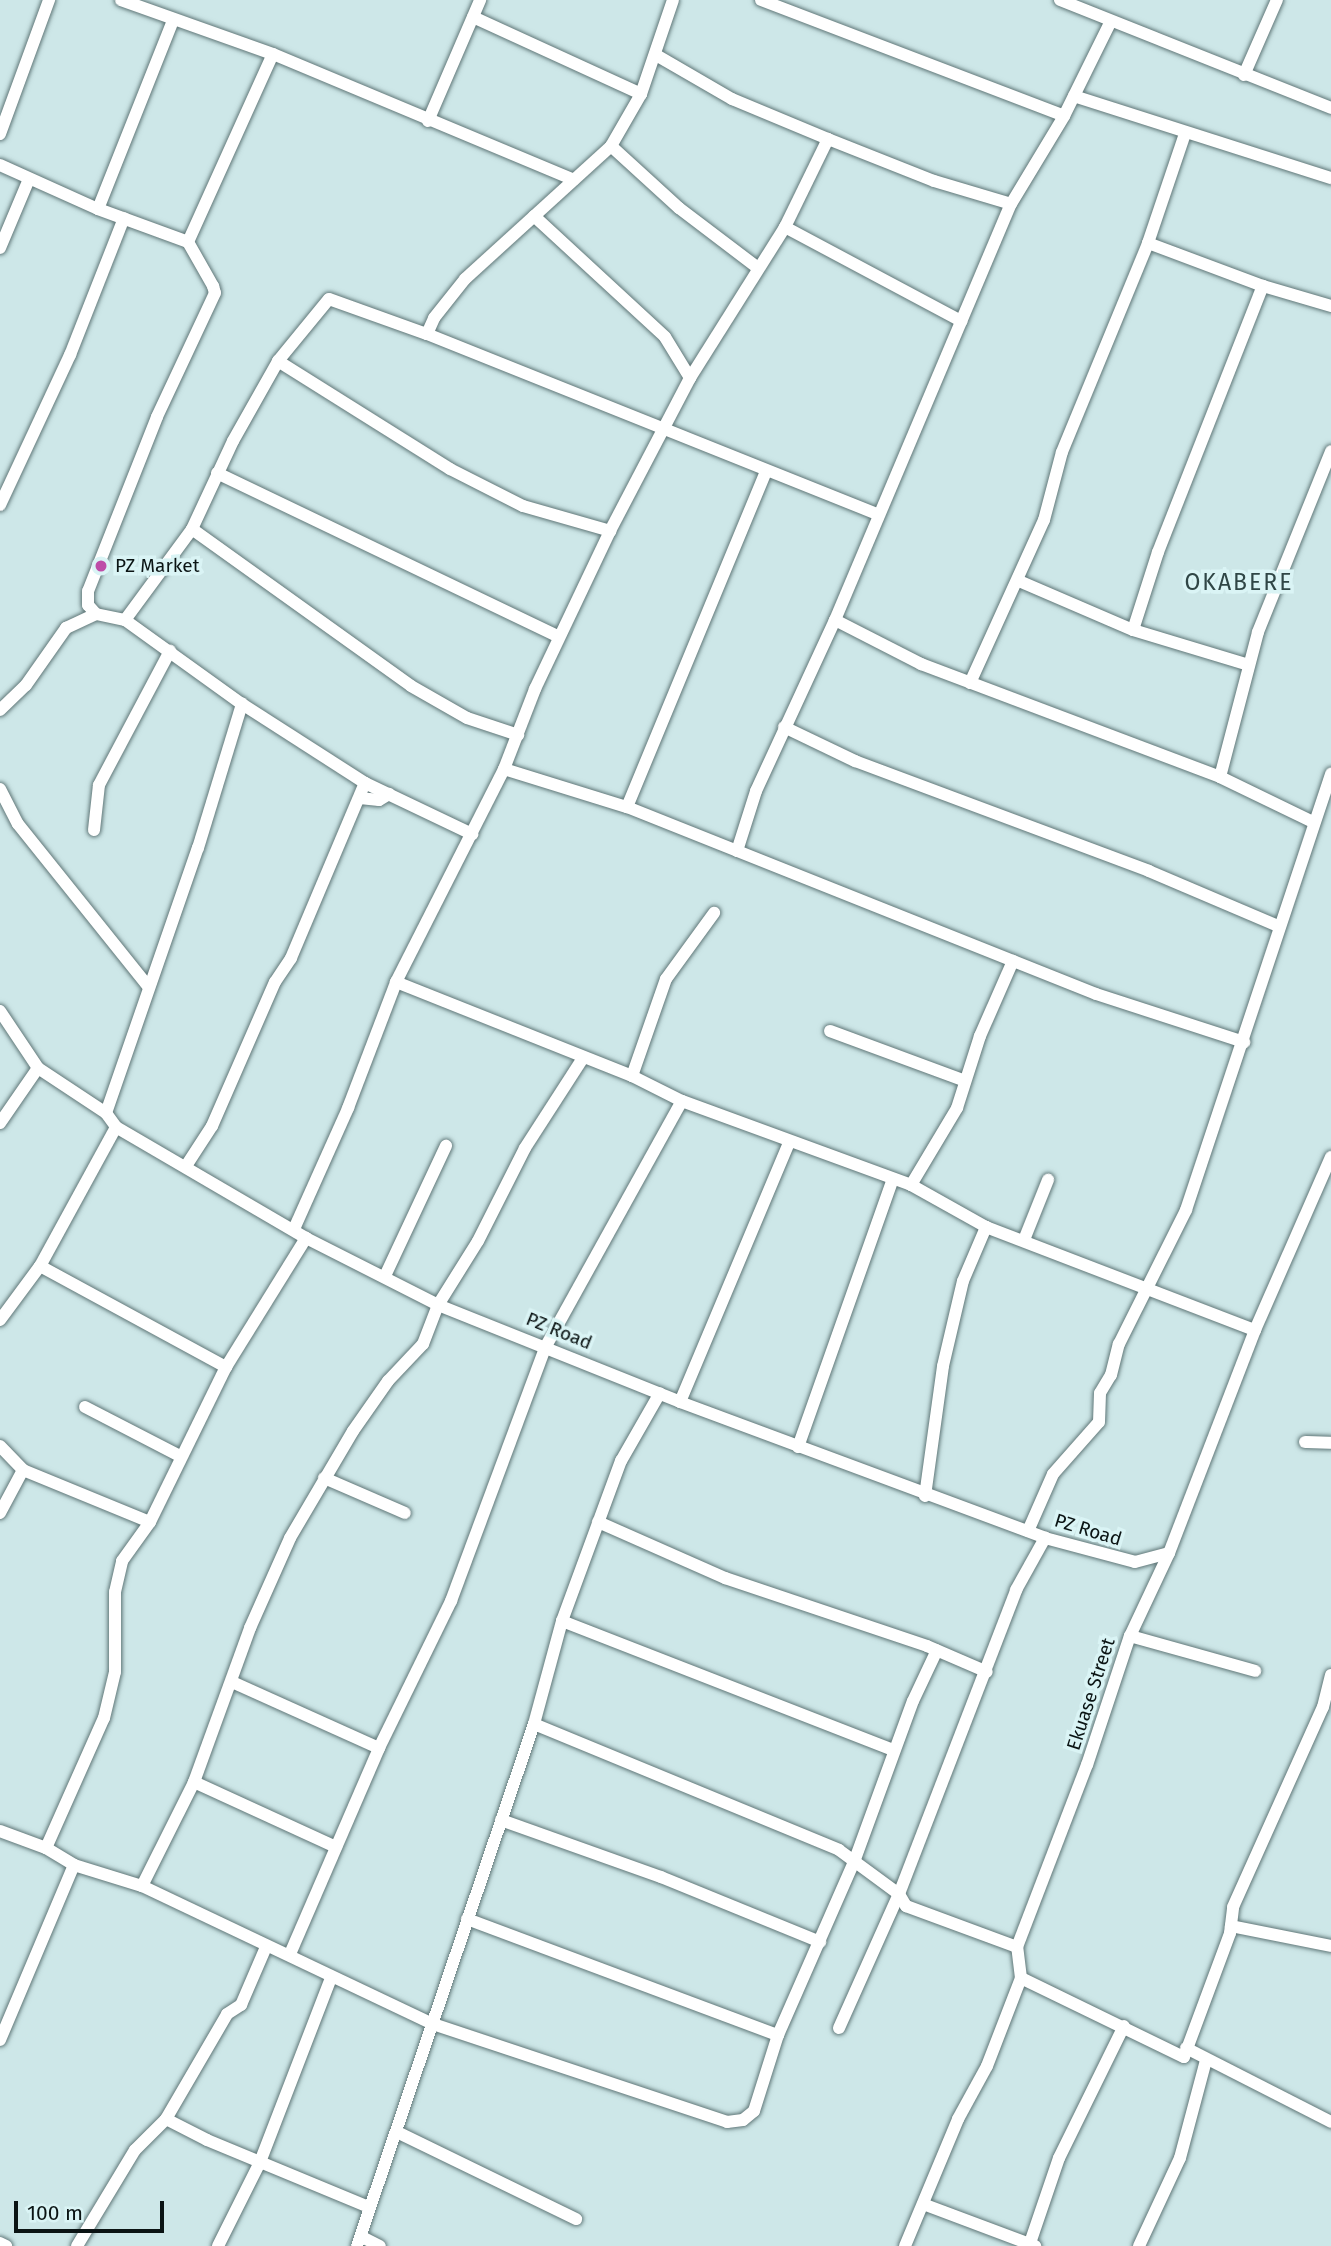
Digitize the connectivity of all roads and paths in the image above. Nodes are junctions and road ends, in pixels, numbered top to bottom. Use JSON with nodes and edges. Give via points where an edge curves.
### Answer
{"nodes":[{"id":1,"x":49,"y":0,"type":"edge"},
{"id":2,"x":121,"y":0,"type":"edge"},
{"id":3,"x":480,"y":0,"type":"edge"},
{"id":4,"x":673,"y":0,"type":"edge"},
{"id":5,"x":761,"y":0,"type":"edge"},
{"id":6,"x":1060,"y":0,"type":"edge"},
{"id":7,"x":1277,"y":0,"type":"edge"},
{"id":8,"x":473,"y":17,"type":"junction"},
{"id":9,"x":173,"y":21,"type":"junction"},
{"id":10,"x":1111,"y":21,"type":"junction"},
{"id":11,"x":273,"y":54,"type":"junction"},
{"id":12,"x":656,"y":55,"type":"junction"},
{"id":13,"x":1244,"y":75,"type":"junction"},
{"id":14,"x":641,"y":94,"type":"junction"},
{"id":15,"x":1074,"y":96,"type":"junction"},
{"id":16,"x":1331,"y":108,"type":"edge"},
{"id":17,"x":1064,"y":116,"type":"junction"},
{"id":18,"x":428,"y":121,"type":"junction"},
{"id":19,"x":0,"y":134,"type":"edge"},
{"id":20,"x":1185,"y":134,"type":"junction"},
{"id":21,"x":828,"y":139,"type":"junction"},
{"id":22,"x":611,"y":146,"type":"junction"},
{"id":23,"x":0,"y":165,"type":"edge"},
{"id":24,"x":1331,"y":178,"type":"edge"},
{"id":25,"x":29,"y":179,"type":"junction"},
{"id":26,"x":574,"y":180,"type":"junction"},
{"id":27,"x":1011,"y":204,"type":"junction"},
{"id":28,"x":98,"y":209,"type":"junction"},
{"id":29,"x":534,"y":216,"type":"junction"},
{"id":30,"x":124,"y":218,"type":"junction"},
{"id":31,"x":785,"y":227,"type":"junction"},
{"id":32,"x":188,"y":242,"type":"junction"},
{"id":33,"x":1148,"y":243,"type":"junction"},
{"id":34,"x":0,"y":248,"type":"edge"},
{"id":35,"x":758,"y":268,"type":"junction"},
{"id":36,"x":1263,"y":286,"type":"junction"},
{"id":37,"x":1331,"y":306,"type":"edge"},
{"id":38,"x":961,"y":321,"type":"junction"},
{"id":39,"x":427,"y":334,"type":"junction"},
{"id":40,"x":278,"y":361,"type":"junction"},
{"id":41,"x":690,"y":378,"type":"junction"},
{"id":42,"x":662,"y":429,"type":"junction"},
{"id":43,"x":1331,"y":451,"type":"edge"},
{"id":44,"x":766,"y":472,"type":"junction"},
{"id":45,"x":217,"y":473,"type":"junction"},
{"id":46,"x":0,"y":505,"type":"edge"},
{"id":47,"x":876,"y":514,"type":"junction"},
{"id":48,"x":192,"y":529,"type":"junction"},
{"id":49,"x":610,"y":531,"type":"junction"},
{"id":50,"x":1019,"y":581,"type":"junction"},
{"id":51,"x":96,"y":614,"type":"junction"},
{"id":52,"x":125,"y":620,"type":"junction"},
{"id":53,"x":835,"y":620,"type":"junction"},
{"id":54,"x":1133,"y":630,"type":"junction"},
{"id":55,"x":559,"y":637,"type":"junction"},
{"id":56,"x":170,"y":651,"type":"junction"},
{"id":57,"x":1249,"y":665,"type":"junction"},
{"id":58,"x":970,"y":683,"type":"junction"},
{"id":59,"x":242,"y":704,"type":"junction"},
{"id":60,"x":0,"y":710,"type":"edge"},
{"id":61,"x":784,"y":727,"type":"junction"},
{"id":62,"x":517,"y":735,"type":"junction"},
{"id":63,"x":504,"y":769,"type":"junction"},
{"id":64,"x":1331,"y":773,"type":"edge"},
{"id":65,"x":1220,"y":777,"type":"junction"},
{"id":66,"x":365,"y":783,"type":"junction"},
{"id":67,"x":0,"y":789,"type":"edge"},
{"id":68,"x":389,"y":794,"type":"junction"},
{"id":69,"x":360,"y":798,"type":"junction"},
{"id":70,"x":627,"y":807,"type":"junction"},
{"id":71,"x":1313,"y":822,"type":"junction"},
{"id":72,"x":94,"y":830,"type":"dead end"},
{"id":73,"x":472,"y":834,"type":"junction"},
{"id":74,"x":737,"y":851,"type":"junction"},
{"id":75,"x":714,"y":913,"type":"dead end"},
{"id":76,"x":1278,"y":926,"type":"junction"},
{"id":77,"x":1013,"y":961,"type":"junction"},
{"id":78,"x":396,"y":982,"type":"junction"},
{"id":79,"x":148,"y":986,"type":"junction"},
{"id":80,"x":0,"y":1012,"type":"edge"},
{"id":81,"x":830,"y":1031,"type":"dead end"},
{"id":82,"x":1244,"y":1042,"type":"junction"},
{"id":83,"x":583,"y":1058,"type":"junction"},
{"id":84,"x":38,"y":1068,"type":"junction"},
{"id":85,"x":632,"y":1076,"type":"junction"},
{"id":86,"x":965,"y":1081,"type":"junction"},
{"id":87,"x":682,"y":1101,"type":"junction"},
{"id":88,"x":106,"y":1113,"type":"junction"},
{"id":89,"x":0,"y":1123,"type":"edge"},
{"id":90,"x":116,"y":1127,"type":"junction"},
{"id":91,"x":789,"y":1143,"type":"junction"},
{"id":92,"x":446,"y":1146,"type":"dead end"},
{"id":93,"x":1331,"y":1157,"type":"edge"},
{"id":94,"x":186,"y":1166,"type":"junction"},
{"id":95,"x":1048,"y":1180,"type":"dead end"},
{"id":96,"x":892,"y":1182,"type":"junction"},
{"id":97,"x":911,"y":1185,"type":"junction"},
{"id":98,"x":986,"y":1227,"type":"junction"},
{"id":99,"x":295,"y":1229,"type":"junction"},
{"id":100,"x":306,"y":1238,"type":"junction"},
{"id":101,"x":1024,"y":1240,"type":"junction"},
{"id":102,"x":40,"y":1266,"type":"junction"},
{"id":103,"x":385,"y":1276,"type":"junction"},
{"id":104,"x":1147,"y":1285,"type":"junction"},
{"id":105,"x":438,"y":1305,"type":"junction"},
{"id":106,"x":0,"y":1320,"type":"edge"},
{"id":107,"x":1255,"y":1330,"type":"junction"},
{"id":108,"x":546,"y":1346,"type":"junction"},
{"id":109,"x":226,"y":1367,"type":"junction"},
{"id":110,"x":660,"y":1393,"type":"junction"},
{"id":111,"x":680,"y":1402,"type":"junction"},
{"id":112,"x":85,"y":1407,"type":"dead end"},
{"id":113,"x":1305,"y":1441,"type":"dead end"},
{"id":114,"x":1331,"y":1443,"type":"edge"},
{"id":115,"x":0,"y":1446,"type":"edge"},
{"id":116,"x":798,"y":1447,"type":"junction"},
{"id":117,"x":180,"y":1456,"type":"junction"},
{"id":118,"x":23,"y":1470,"type":"junction"},
{"id":119,"x":324,"y":1478,"type":"junction"},
{"id":120,"x":925,"y":1496,"type":"junction"},
{"id":121,"x":0,"y":1513,"type":"edge"},
{"id":122,"x":405,"y":1513,"type":"dead end"},
{"id":123,"x":150,"y":1522,"type":"junction"},
{"id":124,"x":598,"y":1522,"type":"junction"},
{"id":125,"x":1028,"y":1531,"type":"junction"},
{"id":126,"x":1045,"y":1538,"type":"junction"},
{"id":127,"x":1169,"y":1553,"type":"junction"},
{"id":128,"x":562,"y":1621,"type":"junction"},
{"id":129,"x":1130,"y":1636,"type":"junction"},
{"id":130,"x":937,"y":1650,"type":"junction"},
{"id":131,"x":1255,"y":1671,"type":"dead end"},
{"id":132,"x":987,"y":1672,"type":"junction"},
{"id":133,"x":1331,"y":1675,"type":"edge"},
{"id":134,"x":232,"y":1682,"type":"junction"},
{"id":135,"x":1327,"y":1707,"type":"edge"},
{"id":136,"x":534,"y":1724,"type":"junction"},
{"id":137,"x":379,"y":1748,"type":"junction"},
{"id":138,"x":893,"y":1750,"type":"junction"},
{"id":139,"x":194,"y":1782,"type":"junction"},
{"id":140,"x":501,"y":1820,"type":"junction"},
{"id":141,"x":0,"y":1831,"type":"edge"},
{"id":142,"x":335,"y":1847,"type":"junction"},
{"id":143,"x":46,"y":1848,"type":"junction"},
{"id":144,"x":854,"y":1862,"type":"junction"},
{"id":145,"x":74,"y":1865,"type":"junction"},
{"id":146,"x":142,"y":1886,"type":"junction"},
{"id":147,"x":899,"y":1894,"type":"junction"},
{"id":148,"x":467,"y":1919,"type":"junction"},
{"id":149,"x":1231,"y":1926,"type":"junction"},
{"id":150,"x":820,"y":1942,"type":"junction"},
{"id":151,"x":1331,"y":1946,"type":"edge"},
{"id":152,"x":266,"y":1947,"type":"junction"},
{"id":153,"x":1017,"y":1947,"type":"junction"},
{"id":154,"x":290,"y":1954,"type":"junction"},
{"id":155,"x":331,"y":1978,"type":"junction"},
{"id":156,"x":1021,"y":1979,"type":"junction"},
{"id":157,"x":433,"y":2024,"type":"junction"},
{"id":158,"x":1124,"y":2026,"type":"junction"},
{"id":159,"x":839,"y":2028,"type":"dead end"},
{"id":160,"x":778,"y":2035,"type":"junction"},
{"id":161,"x":0,"y":2040,"type":"edge"},
{"id":162,"x":1186,"y":2048,"type":"junction"},
{"id":163,"x":1206,"y":2060,"type":"junction"},
{"id":164,"x":166,"y":2119,"type":"junction"},
{"id":165,"x":1331,"y":2122,"type":"edge"},
{"id":166,"x":399,"y":2133,"type":"junction"},
{"id":167,"x":260,"y":2162,"type":"junction"},
{"id":168,"x":923,"y":2204,"type":"junction"},
{"id":169,"x":369,"y":2207,"type":"junction"},
{"id":170,"x":576,"y":2219,"type":"dead end"},
{"id":171,"x":359,"y":2242,"type":"edge"},
{"id":172,"x":0,"y":2243,"type":"edge"},
{"id":173,"x":1032,"y":2245,"type":"edge"},
{"id":174,"x":6,"y":2246,"type":"edge"},
{"id":175,"x":77,"y":2246,"type":"edge"},
{"id":176,"x":218,"y":2246,"type":"edge"},
{"id":177,"x":380,"y":2246,"type":"edge"},
{"id":178,"x":905,"y":2246,"type":"edge"},
{"id":179,"x":1139,"y":2246,"type":"edge"}],
"edges":[{"from":1,"to":19,"type":"street"},
{"from":2,"to":9,"type":"street"},
{"from":3,"to":8,"type":"street"},
{"from":4,"to":12,"type":"street"},
{"from":5,"to":17,"type":"street"},
{"from":6,"to":10,"type":"street"},
{"from":7,"to":13,"type":"street"},
{"from":8,"to":14,"type":"street"},
{"from":8,"to":18,"type":"street"},
{"from":9,"to":11,"type":"street"},
{"from":9,"to":28,"type":"street"},
{"from":10,"to":13,"type":"street"},
{"from":10,"to":15,"type":"street"},
{"from":11,"to":18,"type":"street"},
{"from":11,"to":32,"type":"street"},
{"from":12,"to":14,"type":"street"},
{"from":12,"to":21,"type":"street","via":[[732,99]]},
{"from":13,"to":16,"type":"street"},
{"from":14,"to":22,"type":"street"},
{"from":15,"to":17,"type":"street"},
{"from":15,"to":20,"type":"street"},
{"from":17,"to":27,"type":"street"},
{"from":18,"to":26,"type":"street"},
{"from":20,"to":24,"type":"street"},
{"from":20,"to":33,"type":"street"},
{"from":21,"to":27,"type":"street","via":[[934,181]]},
{"from":21,"to":31,"type":"street"},
{"from":22,"to":26,"type":"street"},
{"from":22,"to":35,"type":"street","via":[[679,208]]},
{"from":23,"to":25,"type":"street"},
{"from":25,"to":28,"type":"street"},
{"from":25,"to":34,"type":"street"},
{"from":26,"to":29,"type":"street"},
{"from":27,"to":38,"type":"street"},
{"from":28,"to":30,"type":"street"},
{"from":29,"to":39,"type":"street","via":[[465,279],[433,318]]},
{"from":29,"to":41,"type":"street","via":[[665,337]]},
{"from":30,"to":32,"type":"street"},
{"from":30,"to":46,"type":"street","via":[[70,355]]},
{"from":31,"to":35,"type":"street"},
{"from":31,"to":38,"type":"street"},
{"from":32,"to":51,"type":"street","via":[[210,275],[215,293],[162,406],[88,591],[88,606]]},
{"from":33,"to":36,"type":"street"},
{"from":33,"to":50,"type":"street","via":[[1062,452],[1044,520]]},
{"from":35,"to":41,"type":"street"},
{"from":36,"to":37,"type":"street"},
{"from":36,"to":54,"type":"street","via":[[1158,552]]},
{"from":38,"to":47,"type":"street"},
{"from":39,"to":40,"type":"street","via":[[329,299]]},
{"from":39,"to":42,"type":"street"},
{"from":40,"to":45,"type":"street"},
{"from":40,"to":49,"type":"street","via":[[450,469],[523,506]]},
{"from":41,"to":42,"type":"street"},
{"from":42,"to":44,"type":"street"},
{"from":42,"to":49,"type":"street"},
{"from":43,"to":57,"type":"street","via":[[1290,545]]},
{"from":44,"to":47,"type":"street"},
{"from":44,"to":70,"type":"street"},
{"from":45,"to":48,"type":"street"},
{"from":45,"to":55,"type":"street"},
{"from":47,"to":53,"type":"street"},
{"from":48,"to":52,"type":"street"},
{"from":48,"to":62,"type":"street","via":[[411,686],[467,718]]},
{"from":49,"to":55,"type":"street"},
{"from":50,"to":54,"type":"street"},
{"from":50,"to":58,"type":"street"},
{"from":51,"to":52,"type":"street"},
{"from":51,"to":60,"type":"street","via":[[66,628],[26,685]]},
{"from":52,"to":56,"type":"street"},
{"from":53,"to":58,"type":"street","via":[[887,649]]},
{"from":53,"to":61,"type":"street"},
{"from":54,"to":57,"type":"street"},
{"from":55,"to":62,"type":"street"},
{"from":56,"to":59,"type":"street"},
{"from":56,"to":72,"type":"street","via":[[99,785]]},
{"from":57,"to":65,"type":"street"},
{"from":58,"to":65,"type":"street"},
{"from":59,"to":66,"type":"street"},
{"from":59,"to":79,"type":"street","via":[[198,848]]},
{"from":61,"to":74,"type":"street","via":[[755,791]]},
{"from":61,"to":76,"type":"street","via":[[855,761],[1149,871]]},
{"from":62,"to":63,"type":"street"},
{"from":63,"to":70,"type":"street"},
{"from":63,"to":73,"type":"street"},
{"from":64,"to":71,"type":"street"},
{"from":65,"to":71,"type":"street"},
{"from":66,"to":68,"type":"street"},
{"from":66,"to":69,"type":"street"},
{"from":67,"to":79,"type":"street","via":[[18,824]]},
{"from":68,"to":69,"type":"street","via":[[379,800]]},
{"from":68,"to":73,"type":"street"},
{"from":69,"to":94,"type":"street","via":[[212,1126]]},
{"from":70,"to":74,"type":"street"},
{"from":71,"to":76,"type":"street"},
{"from":73,"to":78,"type":"street"},
{"from":74,"to":77,"type":"street"},
{"from":75,"to":85,"type":"street","via":[[666,979]]},
{"from":76,"to":82,"type":"street"},
{"from":77,"to":82,"type":"street"},
{"from":77,"to":86,"type":"street"},
{"from":78,"to":83,"type":"street"},
{"from":78,"to":99,"type":"street"},
{"from":79,"to":88,"type":"street"},
{"from":80,"to":84,"type":"street","name":"PZ Road"},
{"from":81,"to":86,"type":"street"},
{"from":82,"to":104,"type":"street","via":[[1186,1210],[1159,1270]]},
{"from":83,"to":85,"type":"street"},
{"from":83,"to":105,"type":"street","via":[[525,1148],[478,1241]]},
{"from":84,"to":88,"type":"street","name":"PZ Road"},
{"from":84,"to":89,"type":"street"},
{"from":85,"to":87,"type":"street"},
{"from":86,"to":97,"type":"street","via":[[957,1108]]},
{"from":87,"to":91,"type":"street"},
{"from":87,"to":108,"type":"street"},
{"from":88,"to":90,"type":"street","name":"PZ Road"},
{"from":90,"to":94,"type":"street","name":"PZ Road"},
{"from":90,"to":102,"type":"street"},
{"from":91,"to":96,"type":"street"},
{"from":91,"to":111,"type":"street"},
{"from":92,"to":103,"type":"street"},
{"from":93,"to":107,"type":"street","name":"Ekuase Street"},
{"from":94,"to":99,"type":"street","name":"PZ Road"},
{"from":95,"to":101,"type":"street"},
{"from":96,"to":97,"type":"street"},
{"from":96,"to":116,"type":"street"},
{"from":97,"to":98,"type":"street"},
{"from":98,"to":101,"type":"street"},
{"from":98,"to":120,"type":"street","via":[[963,1282],[943,1367]]},
{"from":99,"to":100,"type":"street","name":"PZ Road"},
{"from":100,"to":103,"type":"street","name":"PZ Road"},
{"from":100,"to":109,"type":"street"},
{"from":101,"to":104,"type":"street"},
{"from":102,"to":106,"type":"street"},
{"from":102,"to":109,"type":"street"},
{"from":103,"to":105,"type":"street","name":"PZ Road"},
{"from":104,"to":107,"type":"street"},
{"from":104,"to":125,"type":"street","via":[[1100,1392],[1099,1422],[1053,1474]]},
{"from":105,"to":108,"type":"street","name":"PZ Road"},
{"from":105,"to":119,"type":"street","via":[[424,1344],[388,1381]]},
{"from":107,"to":127,"type":"street","name":"Ekuase Street"},
{"from":108,"to":110,"type":"street","name":"PZ Road"},
{"from":108,"to":137,"type":"street","via":[[451,1601]]},
{"from":109,"to":117,"type":"street"},
{"from":110,"to":111,"type":"street","name":"PZ Road"},
{"from":110,"to":124,"type":"street","via":[[621,1461]]},
{"from":111,"to":116,"type":"street","name":"PZ Road"},
{"from":112,"to":117,"type":"street"},
{"from":113,"to":114,"type":"street"},
{"from":115,"to":118,"type":"street"},
{"from":116,"to":120,"type":"street","name":"PZ Road"},
{"from":117,"to":123,"type":"street"},
{"from":118,"to":121,"type":"street"},
{"from":118,"to":123,"type":"street"},
{"from":119,"to":122,"type":"street"},
{"from":119,"to":134,"type":"street","via":[[290,1538]]},
{"from":120,"to":125,"type":"street","name":"PZ Road"},
{"from":123,"to":143,"type":"street","via":[[121,1561],[115,1592],[115,1672],[104,1718]]},
{"from":124,"to":128,"type":"street"},
{"from":124,"to":130,"type":"street","via":[[725,1578]]},
{"from":125,"to":126,"type":"street","name":"PZ Road"},
{"from":126,"to":127,"type":"street","name":"PZ Road","via":[[1135,1563]]},
{"from":126,"to":132,"type":"street","via":[[1016,1590]]},
{"from":127,"to":129,"type":"street","name":"Ekuase Street"},
{"from":128,"to":136,"type":"street"},
{"from":128,"to":138,"type":"street"},
{"from":129,"to":131,"type":"street"},
{"from":129,"to":153,"type":"street","name":"Ekuase Street","via":[[1087,1765]]},
{"from":130,"to":132,"type":"street"},
{"from":130,"to":138,"type":"street"},
{"from":132,"to":147,"type":"street"},
{"from":133,"to":135,"type":"street"},
{"from":134,"to":137,"type":"street"},
{"from":134,"to":139,"type":"street"},
{"from":135,"to":149,"type":"street","via":[[1264,1830],[1233,1907]]},
{"from":136,"to":140,"type":"street"},
{"from":136,"to":144,"type":"street","via":[[759,1813],[839,1850]]},
{"from":137,"to":142,"type":"street"},
{"from":138,"to":144,"type":"street"},
{"from":139,"to":142,"type":"street"},
{"from":139,"to":146,"type":"street"},
{"from":140,"to":148,"type":"street"},
{"from":140,"to":150,"type":"street","via":[[662,1877]]},
{"from":141,"to":143,"type":"street"},
{"from":142,"to":154,"type":"street"},
{"from":143,"to":145,"type":"street"},
{"from":144,"to":147,"type":"street"},
{"from":144,"to":150,"type":"street"},
{"from":145,"to":146,"type":"street"},
{"from":145,"to":161,"type":"street"},
{"from":146,"to":152,"type":"street"},
{"from":147,"to":153,"type":"street","via":[[906,1906]]},
{"from":147,"to":159,"type":"street"},
{"from":148,"to":157,"type":"street"},
{"from":148,"to":160,"type":"street"},
{"from":149,"to":151,"type":"street"},
{"from":149,"to":162,"type":"street"},
{"from":150,"to":160,"type":"street"},
{"from":152,"to":154,"type":"street"},
{"from":152,"to":164,"type":"street","via":[[241,2005],[227,2014]]},
{"from":153,"to":156,"type":"street","name":"Ekuase Street"},
{"from":154,"to":155,"type":"street"},
{"from":155,"to":157,"type":"street"},
{"from":155,"to":167,"type":"street"},
{"from":156,"to":158,"type":"street"},
{"from":156,"to":168,"type":"street","name":"Ekuase Street","via":[[987,2066],[958,2119]]},
{"from":157,"to":160,"type":"street","via":[[727,2122],[743,2120],[754,2111]]},
{"from":157,"to":166,"type":"street"},
{"from":158,"to":162,"type":"street","via":[[1177,2055],[1184,2057]]},
{"from":158,"to":173,"type":"street","via":[[1059,2158]]},
{"from":162,"to":163,"type":"street"},
{"from":163,"to":165,"type":"street"},
{"from":163,"to":179,"type":"street","via":[[1180,2158]]},
{"from":164,"to":167,"type":"street"},
{"from":164,"to":175,"type":"street","via":[[135,2150]]},
{"from":166,"to":169,"type":"street"},
{"from":166,"to":170,"type":"street"},
{"from":167,"to":169,"type":"street"},
{"from":167,"to":176,"type":"street"},
{"from":168,"to":173,"type":"street"},
{"from":168,"to":178,"type":"street","name":"Ekuase Street"},
{"from":169,"to":171,"type":"street"},
{"from":171,"to":177,"type":"street"},
{"from":172,"to":174,"type":"street"}]}
